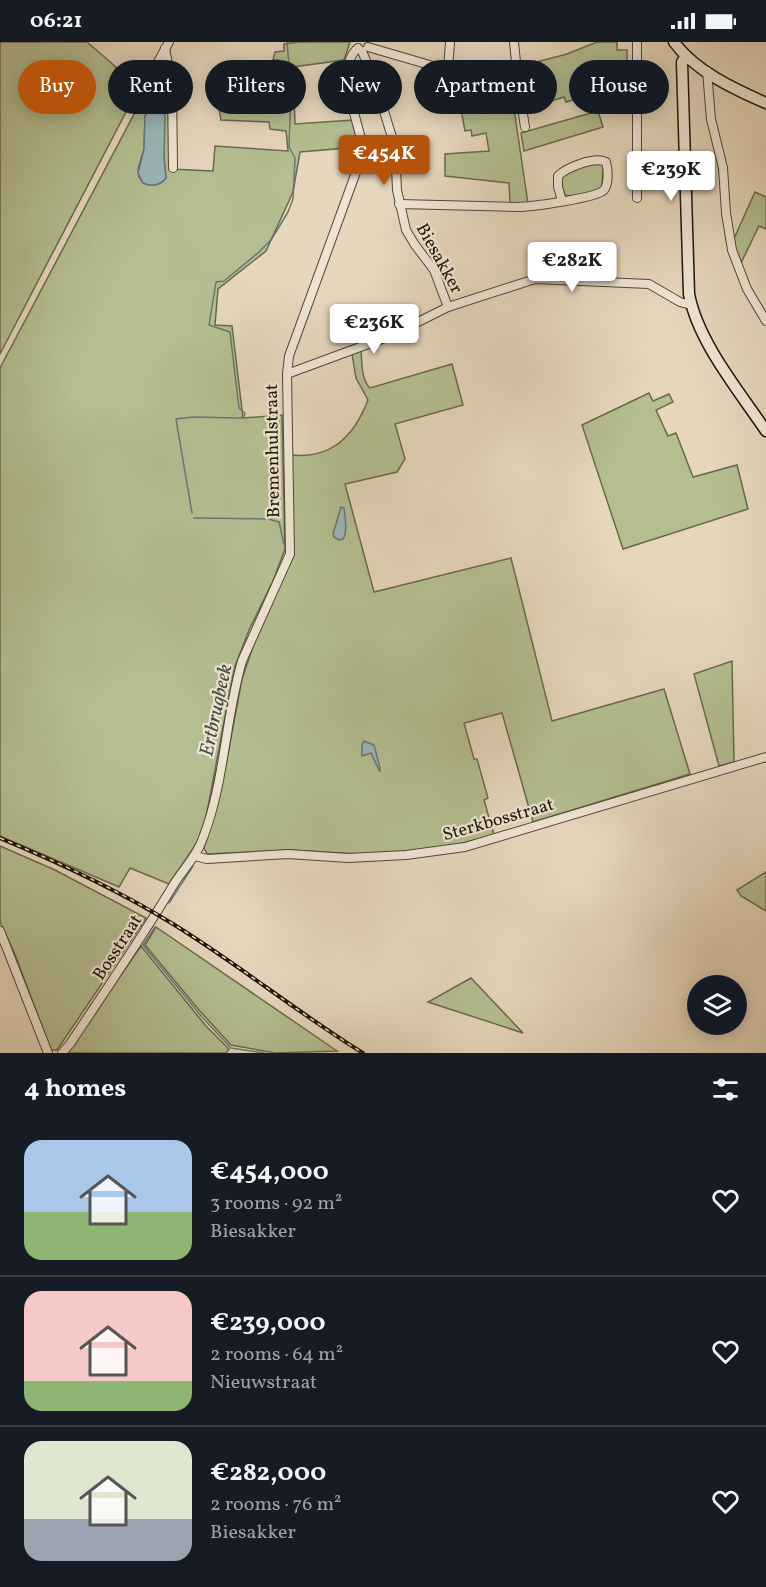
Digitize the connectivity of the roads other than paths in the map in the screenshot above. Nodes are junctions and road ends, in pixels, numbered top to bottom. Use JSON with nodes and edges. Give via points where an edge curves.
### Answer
{"nodes":[{"id":1,"x":450,"y":42,"type":"edge"},
{"id":2,"x":514,"y":42,"type":"edge"},
{"id":3,"x":637,"y":42,"type":"edge"},
{"id":4,"x":674,"y":42,"type":"edge"},
{"id":5,"x":167,"y":45,"type":"edge"},
{"id":6,"x":363,"y":46,"type":"edge"},
{"id":7,"x":686,"y":56,"type":"junction"},
{"id":8,"x":159,"y":60,"type":"edge"},
{"id":9,"x":414,"y":60,"type":"edge"},
{"id":10,"x":449,"y":60,"type":"edge"},
{"id":11,"x":516,"y":60,"type":"edge"},
{"id":12,"x":707,"y":72,"type":"junction"},
{"id":13,"x":766,"y":103,"type":"edge"},
{"id":14,"x":523,"y":114,"type":"edge"},
{"id":15,"x":525,"y":126,"type":"dead end"},
{"id":16,"x":173,"y":168,"type":"dead end"},
{"id":17,"x":637,"y":198,"type":"dead end"},
{"id":18,"x":562,"y":201,"type":"junction"},
{"id":19,"x":399,"y":204,"type":"junction"},
{"id":20,"x":691,"y":305,"type":"junction"},
{"id":21,"x":448,"y":307,"type":"junction"},
{"id":22,"x":766,"y":321,"type":"edge"},
{"id":23,"x":286,"y":374,"type":"junction"},
{"id":24,"x":766,"y":431,"type":"edge"},
{"id":25,"x":766,"y":757,"type":"edge"},
{"id":26,"x":195,"y":856,"type":"junction"},
{"id":27,"x":0,"y":931,"type":"edge"},
{"id":28,"x":48,"y":1053,"type":"edge"},
{"id":29,"x":62,"y":1053,"type":"edge"}],
"edges":[{"from":1,"to":10,"type":"street"},
{"from":2,"to":11,"type":"street"},
{"from":3,"to":17,"type":"street"},
{"from":4,"to":7,"type":"street"},
{"from":5,"to":8,"type":"street"},
{"from":5,"to":16,"type":"street"},
{"from":6,"to":9,"type":"street"},
{"from":6,"to":19,"type":"street","name":"Biesakker","via":[[395,147]]},
{"from":6,"to":23,"type":"street","name":"Bremenhulstraat","via":[[350,58],[347,74],[361,139],[359,164],[289,356]]},
{"from":7,"to":12,"type":"street"},
{"from":7,"to":20,"type":"street","via":[[682,62]]},
{"from":12,"to":13,"type":"street"},
{"from":12,"to":22,"type":"street","via":[[732,250],[747,289]]},
{"from":14,"to":15,"type":"street"},
{"from":18,"to":18,"type":"street","via":[[604,190],[606,162],[597,160],[565,169],[558,176]]},
{"from":18,"to":19,"type":"street","via":[[516,207]]},
{"from":19,"to":21,"type":"street","name":"Biesakker","via":[[406,230],[438,278]]},
{"from":20,"to":21,"type":"street","name":"Biesakker","via":[[649,284],[540,279]]},
{"from":20,"to":24,"type":"street","via":[[709,346]]},
{"from":21,"to":23,"type":"street","via":[[390,336]]},
{"from":23,"to":26,"type":"street","name":"Bremenhulstraat","via":[[290,554],[242,661],[212,812]]},
{"from":25,"to":26,"type":"street","name":"Sterkbosstraat","via":[[465,847],[348,858],[288,854],[207,860]]},
{"from":26,"to":29,"type":"street","name":"Bosstraat"},
{"from":27,"to":28,"type":"street"}]}
